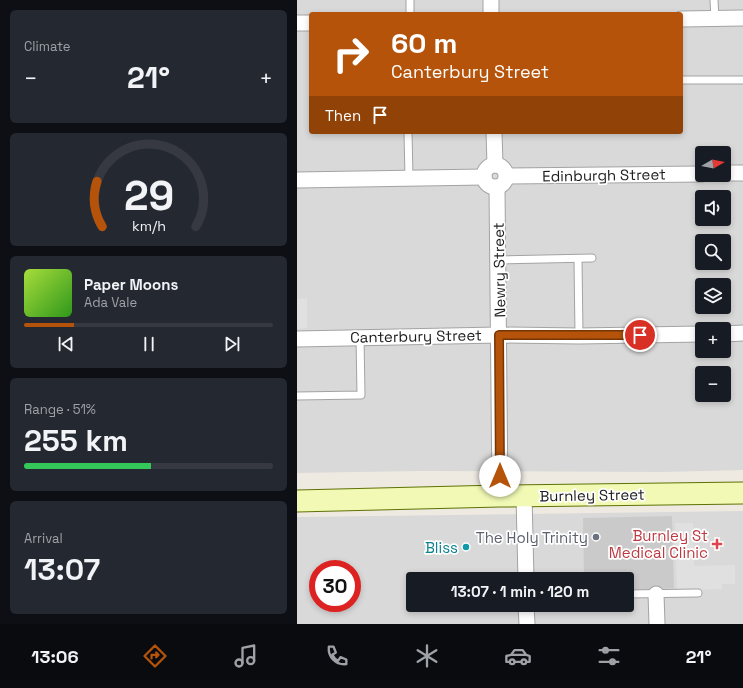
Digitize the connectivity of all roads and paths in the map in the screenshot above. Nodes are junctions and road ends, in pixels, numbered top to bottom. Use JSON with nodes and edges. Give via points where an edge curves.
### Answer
{"nodes":[{"id":1,"x":410,"y":0,"type":"edge"},
{"id":2,"x":491,"y":0,"type":"edge"},
{"id":3,"x":714,"y":0,"type":"edge"},
{"id":4,"x":410,"y":12,"type":"edge"},
{"id":5,"x":491,"y":12,"type":"edge"},
{"id":6,"x":743,"y":18,"type":"edge"},
{"id":7,"x":683,"y":19,"type":"edge"},
{"id":8,"x":715,"y":19,"type":"junction"},
{"id":9,"x":297,"y":23,"type":"edge"},
{"id":10,"x":309,"y":23,"type":"edge"},
{"id":11,"x":683,"y":80,"type":"edge"},
{"id":12,"x":743,"y":80,"type":"edge"},
{"id":13,"x":408,"y":134,"type":"edge"},
{"id":14,"x":494,"y":134,"type":"edge"},
{"id":15,"x":495,"y":165,"type":"junction"},
{"id":16,"x":731,"y":173,"type":"edge"},
{"id":17,"x":743,"y":173,"type":"edge"},
{"id":18,"x":695,"y":174,"type":"edge"},
{"id":19,"x":484,"y":177,"type":"junction"},
{"id":20,"x":409,"y":178,"type":"junction"},
{"id":21,"x":297,"y":180,"type":"edge"},
{"id":22,"x":502,"y":182,"type":"junction"},
{"id":23,"x":592,"y":258,"type":"dead end"},
{"id":24,"x":578,"y":259,"type":"junction"},
{"id":25,"x":499,"y":260,"type":"junction"},
{"id":26,"x":743,"y":333,"type":"edge"},
{"id":27,"x":695,"y":334,"type":"edge"},
{"id":28,"x":731,"y":334,"type":"edge"},
{"id":29,"x":499,"y":335,"type":"junction"},
{"id":30,"x":579,"y":336,"type":"junction"},
{"id":31,"x":360,"y":337,"type":"junction"},
{"id":32,"x":297,"y":339,"type":"edge"},
{"id":33,"x":297,"y":396,"type":"edge"},
{"id":34,"x":743,"y":494,"type":"edge"},
{"id":35,"x":500,"y":496,"type":"junction"},
{"id":36,"x":524,"y":496,"type":"junction"},
{"id":37,"x":297,"y":501,"type":"edge"},
{"id":38,"x":526,"y":572,"type":"edge"},
{"id":39,"x":698,"y":593,"type":"dead end"},
{"id":40,"x":634,"y":594,"type":"edge"},
{"id":41,"x":656,"y":594,"type":"junction"},
{"id":42,"x":527,"y":612,"type":"edge"},
{"id":43,"x":527,"y":624,"type":"edge"},
{"id":44,"x":657,"y":624,"type":"edge"}],
"edges":[{"from":1,"to":4,"type":"lane"},
{"from":2,"to":5,"type":"street"},
{"from":3,"to":8,"type":"lane"},
{"from":6,"to":8,"type":"street"},
{"from":7,"to":8,"type":"street"},
{"from":9,"to":10,"type":"street"},
{"from":11,"to":12,"type":"lane"},
{"from":13,"to":20,"type":"lane"},
{"from":14,"to":15,"type":"street"},
{"from":15,"to":19,"type":"street","via":[[487,169]]},
{"from":15,"to":22,"type":"street","via":[[503,168]]},
{"from":16,"to":17,"type":"street"},
{"from":18,"to":22,"type":"street","name":"Edinburgh Street"},
{"from":19,"to":20,"type":"street"},
{"from":19,"to":22,"type":"street","via":[[487,184],[493,188]]},
{"from":20,"to":21,"type":"street"},
{"from":22,"to":25,"type":"street","name":"Newry Street"},
{"from":23,"to":24,"type":"lane"},
{"from":24,"to":25,"type":"lane"},
{"from":24,"to":30,"type":"lane"},
{"from":25,"to":29,"type":"street","name":"Newry Street"},
{"from":26,"to":28,"type":"street"},
{"from":27,"to":30,"type":"street","name":"Canterbury Street"},
{"from":29,"to":30,"type":"street","name":"Canterbury Street"},
{"from":29,"to":31,"type":"street","name":"Canterbury Street"},
{"from":29,"to":35,"type":"street","name":"Newry Street"},
{"from":31,"to":32,"type":"street","name":"Canterbury Street"},
{"from":31,"to":33,"type":"lane","via":[[361,395]]},
{"from":34,"to":36,"type":"main road","name":"Burnley Street"},
{"from":35,"to":36,"type":"main road","name":"Burnley Street"},
{"from":35,"to":37,"type":"main road","name":"Burnley Street"},
{"from":36,"to":38,"type":"street"},
{"from":39,"to":41,"type":"lane"},
{"from":40,"to":41,"type":"lane"},
{"from":41,"to":44,"type":"street"},
{"from":42,"to":43,"type":"street"}]}
